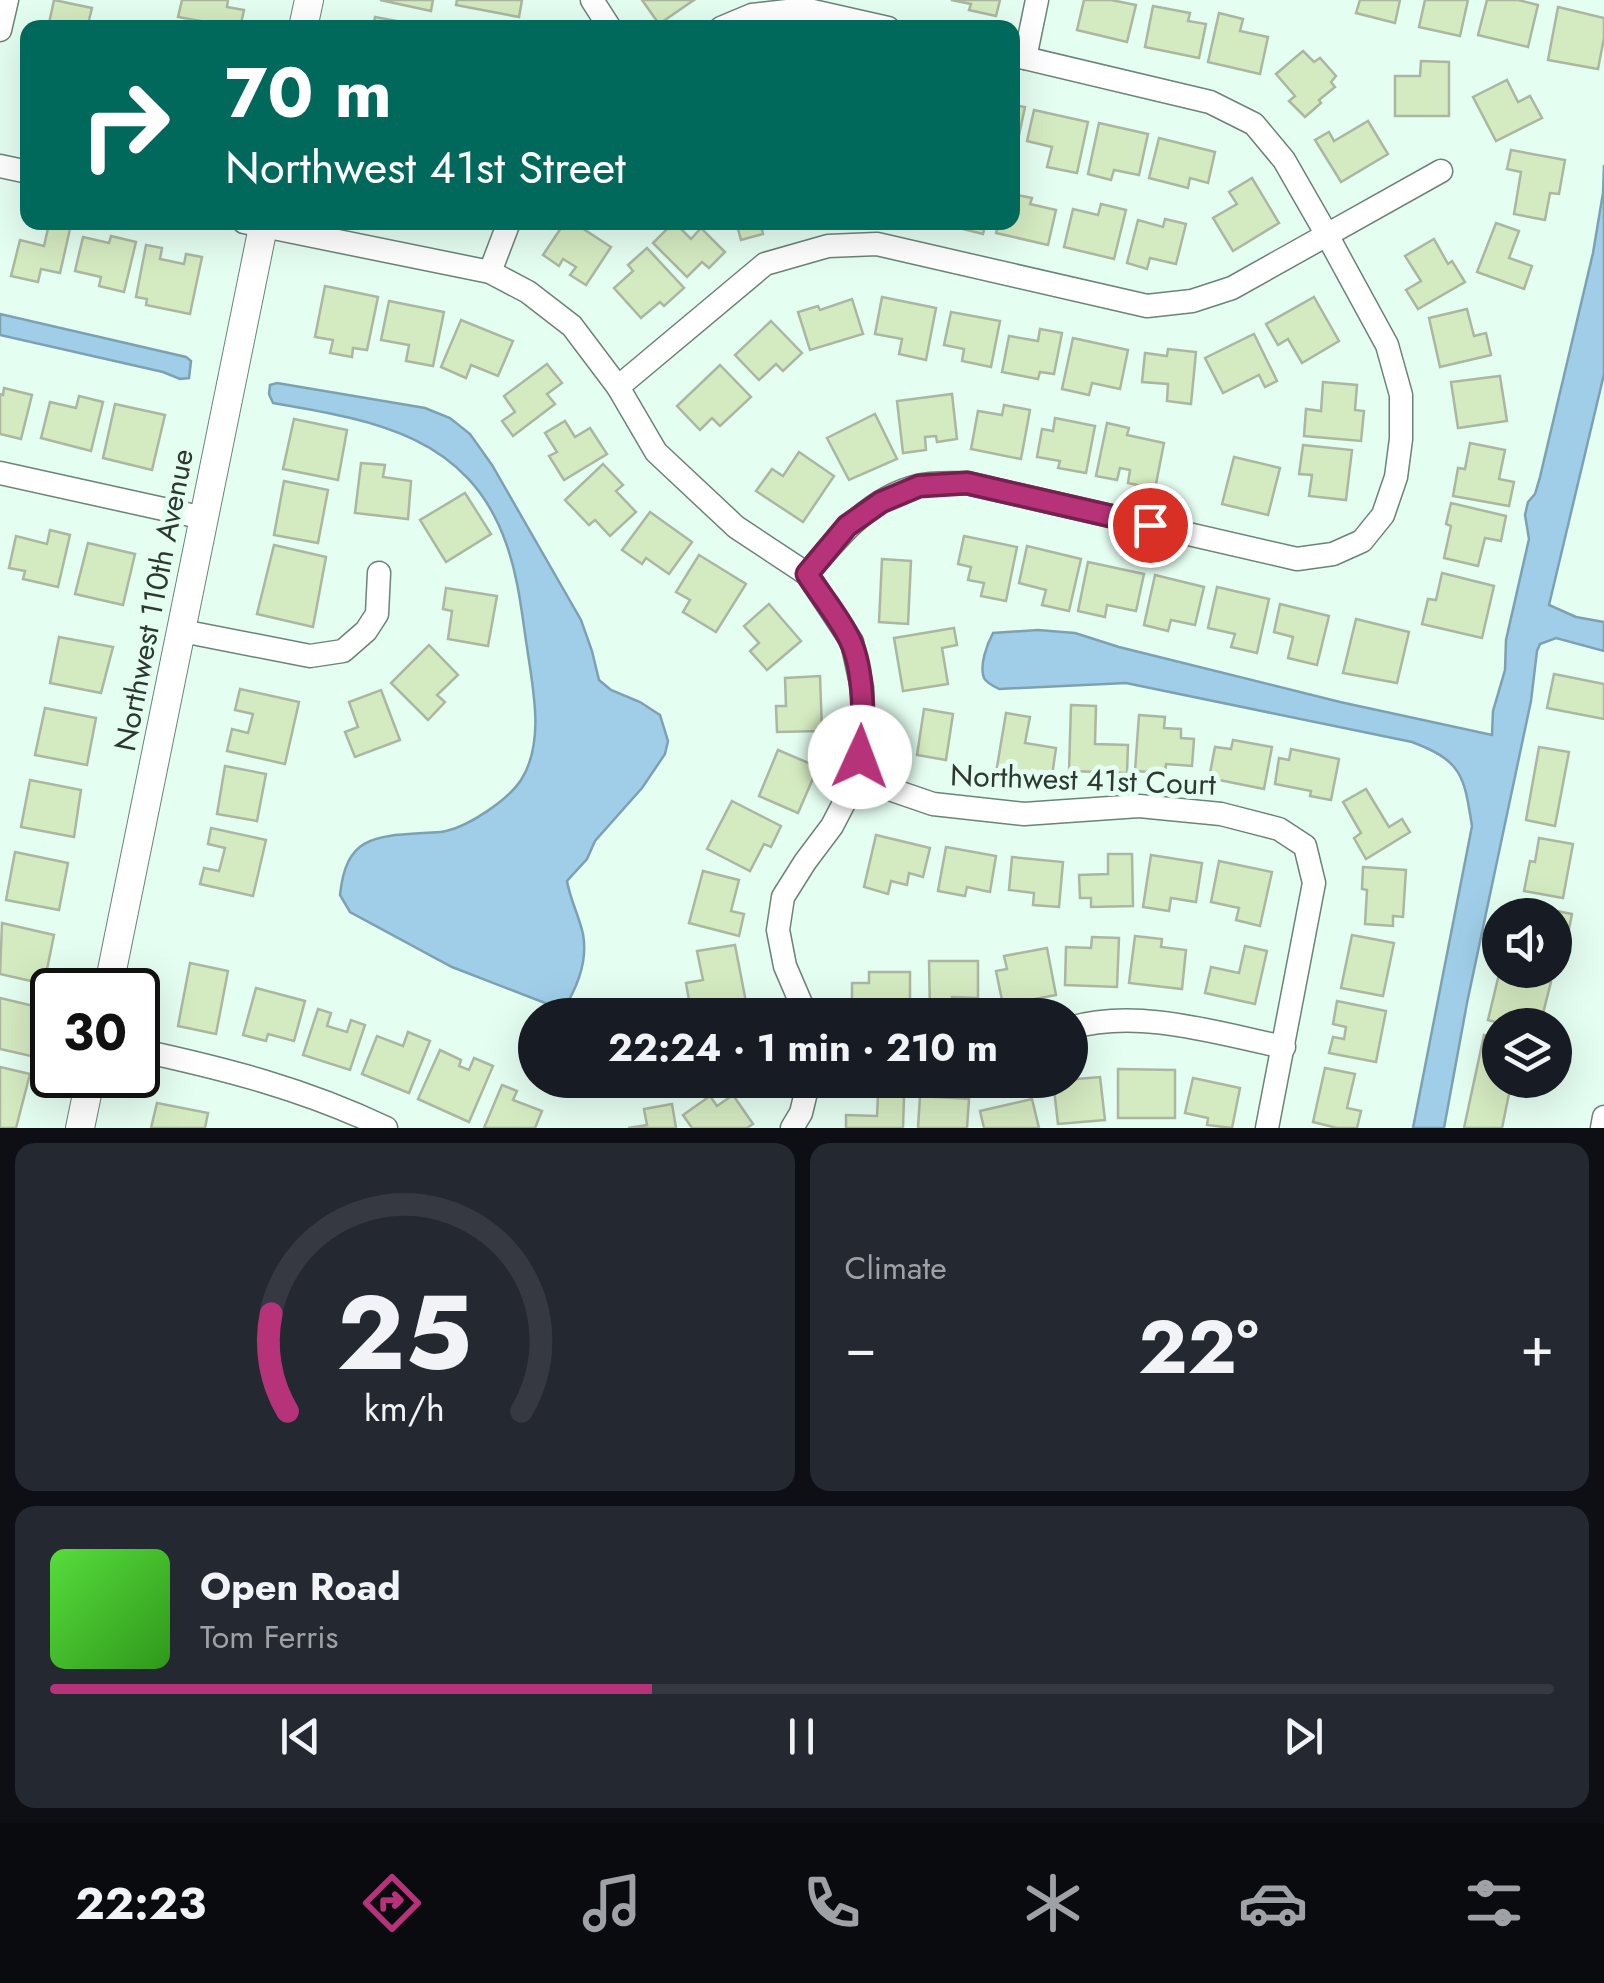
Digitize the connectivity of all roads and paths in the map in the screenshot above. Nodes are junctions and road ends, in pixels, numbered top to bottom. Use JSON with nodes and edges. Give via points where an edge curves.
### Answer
{"nodes":[{"id":1,"x":7,"y":0,"type":"edge"},
{"id":2,"x":1037,"y":0,"type":"edge"},
{"id":3,"x":740,"y":20,"type":"edge"},
{"id":4,"x":853,"y":20,"type":"edge"},
{"id":5,"x":0,"y":30,"type":"edge"},
{"id":6,"x":1020,"y":54,"type":"edge"},
{"id":7,"x":1020,"y":57,"type":"edge"},
{"id":8,"x":1441,"y":171,"type":"dead end"},
{"id":9,"x":256,"y":230,"type":"edge"},
{"id":10,"x":286,"y":230,"type":"edge"},
{"id":11,"x":505,"y":230,"type":"edge"},
{"id":12,"x":1326,"y":235,"type":"junction"},
{"id":13,"x":490,"y":272,"type":"junction"},
{"id":14,"x":618,"y":387,"type":"junction"},
{"id":15,"x":0,"y":472,"type":"edge"},
{"id":16,"x":204,"y":518,"type":"junction"},
{"id":17,"x":379,"y":573,"type":"dead end"},
{"id":18,"x":807,"y":574,"type":"junction"},
{"id":19,"x":182,"y":632,"type":"junction"},
{"id":20,"x":857,"y":778,"type":"junction"},
{"id":21,"x":113,"y":968,"type":"edge"},
{"id":22,"x":799,"y":998,"type":"edge"},
{"id":23,"x":1088,"y":1022,"type":"edge"},
{"id":24,"x":1284,"y":1047,"type":"junction"},
{"id":25,"x":160,"y":1055,"type":"edge"},
{"id":26,"x":86,"y":1098,"type":"edge"},
{"id":27,"x":805,"y":1098,"type":"edge"},
{"id":28,"x":1604,"y":1116,"type":"edge"},
{"id":29,"x":80,"y":1128,"type":"edge"},
{"id":30,"x":386,"y":1128,"type":"edge"},
{"id":31,"x":792,"y":1128,"type":"edge"},
{"id":32,"x":1267,"y":1128,"type":"edge"},
{"id":33,"x":1602,"y":1128,"type":"edge"}],
"edges":[{"from":1,"to":5,"type":"street"},
{"from":2,"to":6,"type":"street"},
{"from":3,"to":4,"type":"street","via":[[804,9]]},
{"from":7,"to":12,"type":"street","via":[[1210,102],[1254,124],[1284,160]]},
{"from":8,"to":12,"type":"street"},
{"from":9,"to":16,"type":"street","name":"Northwest 110th Avenue"},
{"from":10,"to":13,"type":"street"},
{"from":11,"to":13,"type":"street"},
{"from":12,"to":14,"type":"street","via":[[1232,288],[1192,302],[1146,306],[877,244],[828,246],[765,264]]},
{"from":12,"to":18,"type":"street","via":[[1387,346],[1401,395],[1396,477],[1382,516],[1362,541],[1297,559],[967,483],[919,486],[881,502],[847,526]]},
{"from":13,"to":14,"type":"street","via":[[572,326]]},
{"from":14,"to":18,"type":"street","via":[[656,452],[736,527]]},
{"from":15,"to":16,"type":"street"},
{"from":16,"to":19,"type":"street","name":"Northwest 110th Avenue"},
{"from":17,"to":19,"type":"street","via":[[378,614],[343,650],[310,656]]},
{"from":18,"to":20,"type":"street","via":[[852,642],[864,735]]},
{"from":19,"to":21,"type":"street","name":"Northwest 110th Avenue"},
{"from":20,"to":22,"type":"street","via":[[783,897],[778,930]]},
{"from":20,"to":24,"type":"street","name":"Northwest 41st Court","via":[[933,804],[1024,814],[1139,806],[1221,814],[1279,829],[1305,846],[1314,882]]},
{"from":23,"to":24,"type":"street","via":[[1150,1021]]},
{"from":24,"to":32,"type":"street"},
{"from":25,"to":30,"type":"street","via":[[230,1070]]},
{"from":26,"to":29,"type":"street"},
{"from":27,"to":31,"type":"street"},
{"from":28,"to":33,"type":"street"}]}
